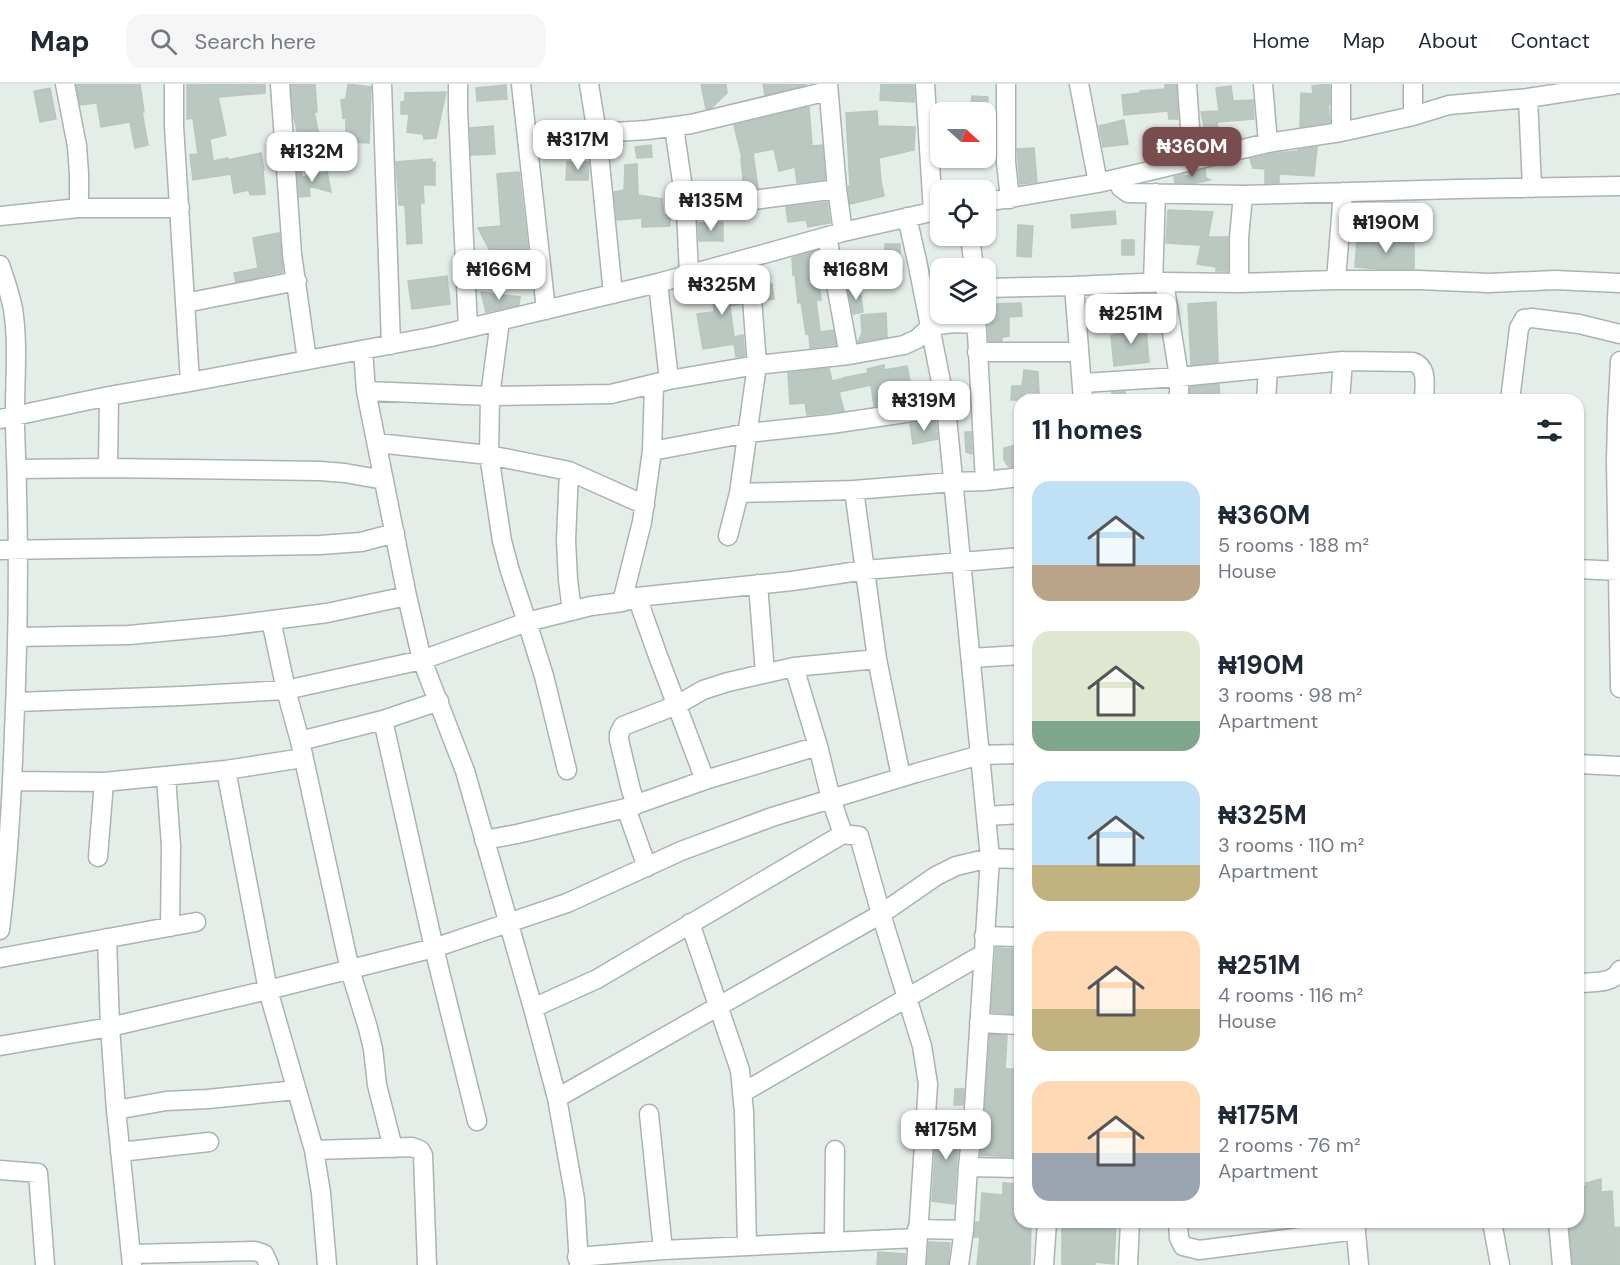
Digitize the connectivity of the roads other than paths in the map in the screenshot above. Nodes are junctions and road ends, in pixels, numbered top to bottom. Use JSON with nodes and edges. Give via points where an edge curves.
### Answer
{"nodes":[{"id":1,"x":65,"y":84,"type":"edge"},
{"id":2,"x":174,"y":84,"type":"edge"},
{"id":3,"x":280,"y":84,"type":"edge"},
{"id":4,"x":382,"y":84,"type":"edge"},
{"id":5,"x":458,"y":84,"type":"edge"},
{"id":6,"x":521,"y":84,"type":"edge"},
{"id":7,"x":589,"y":84,"type":"edge"},
{"id":8,"x":925,"y":84,"type":"edge"},
{"id":9,"x":1006,"y":84,"type":"edge"},
{"id":10,"x":1079,"y":84,"type":"edge"},
{"id":11,"x":1187,"y":84,"type":"edge"},
{"id":12,"x":1263,"y":84,"type":"edge"},
{"id":13,"x":1341,"y":84,"type":"edge"},
{"id":14,"x":1413,"y":84,"type":"edge"},
{"id":15,"x":1620,"y":84,"type":"edge"},
{"id":16,"x":828,"y":87,"type":"edge"},
{"id":17,"x":1577,"y":87,"type":"edge"},
{"id":18,"x":1528,"y":98,"type":"junction"},
{"id":19,"x":1413,"y":116,"type":"junction"},
{"id":20,"x":674,"y":127,"type":"junction"},
{"id":21,"x":1341,"y":132,"type":"junction"},
{"id":22,"x":597,"y":134,"type":"junction"},
{"id":23,"x":1268,"y":143,"type":"junction"},
{"id":24,"x":1195,"y":160,"type":"junction"},
{"id":25,"x":1117,"y":179,"type":"junction"},
{"id":26,"x":934,"y":180,"type":"edge"},
{"id":27,"x":1098,"y":183,"type":"junction"},
{"id":28,"x":1620,"y":186,"type":"edge"},
{"id":29,"x":1532,"y":188,"type":"junction"},
{"id":30,"x":837,"y":189,"type":"junction"},
{"id":31,"x":1343,"y":192,"type":"junction"},
{"id":32,"x":1155,"y":193,"type":"junction"},
{"id":33,"x":1243,"y":195,"type":"junction"},
{"id":34,"x":1010,"y":199,"type":"junction"},
{"id":35,"x":996,"y":201,"type":"edge"},
{"id":36,"x":79,"y":208,"type":"junction"},
{"id":37,"x":180,"y":208,"type":"junction"},
{"id":38,"x":686,"y":209,"type":"junction"},
{"id":39,"x":930,"y":212,"type":"edge"},
{"id":40,"x":0,"y":216,"type":"edge"},
{"id":41,"x":907,"y":216,"type":"junction"},
{"id":42,"x":835,"y":234,"type":"junction"},
{"id":43,"x":749,"y":258,"type":"junction"},
{"id":44,"x":0,"y":265,"type":"edge"},
{"id":45,"x":689,"y":275,"type":"junction"},
{"id":46,"x":1336,"y":280,"type":"junction"},
{"id":47,"x":297,"y":281,"type":"junction"},
{"id":48,"x":1159,"y":282,"type":"junction"},
{"id":49,"x":658,"y":283,"type":"junction"},
{"id":50,"x":1239,"y":283,"type":"junction"},
{"id":51,"x":1620,"y":283,"type":"edge"},
{"id":52,"x":1074,"y":286,"type":"junction"},
{"id":53,"x":996,"y":288,"type":"edge"},
{"id":54,"x":613,"y":294,"type":"junction"},
{"id":55,"x":185,"y":303,"type":"junction"},
{"id":56,"x":546,"y":310,"type":"junction"},
{"id":57,"x":6,"y":312,"type":"edge"},
{"id":58,"x":500,"y":321,"type":"junction"},
{"id":59,"x":946,"y":324,"type":"edge"},
{"id":60,"x":976,"y":324,"type":"edge"},
{"id":61,"x":931,"y":326,"type":"junction"},
{"id":62,"x":468,"y":328,"type":"junction"},
{"id":63,"x":1620,"y":334,"type":"edge"},
{"id":64,"x":391,"y":345,"type":"junction"},
{"id":65,"x":363,"y":350,"type":"junction"},
{"id":66,"x":977,"y":352,"type":"junction"},
{"id":67,"x":1079,"y":352,"type":"junction"},
{"id":68,"x":849,"y":355,"type":"junction"},
{"id":69,"x":307,"y":360,"type":"junction"},
{"id":70,"x":1343,"y":361,"type":"junction"},
{"id":71,"x":1620,"y":361,"type":"edge"},
{"id":72,"x":757,"y":365,"type":"junction"},
{"id":73,"x":1268,"y":369,"type":"junction"},
{"id":74,"x":1179,"y":377,"type":"junction"},
{"id":75,"x":190,"y":382,"type":"junction"},
{"id":76,"x":661,"y":382,"type":"junction"},
{"id":77,"x":366,"y":391,"type":"junction"},
{"id":78,"x":1082,"y":392,"type":"edge"},
{"id":79,"x":1179,"y":394,"type":"edge"},
{"id":80,"x":1266,"y":394,"type":"edge"},
{"id":81,"x":1341,"y":394,"type":"edge"},
{"id":82,"x":1424,"y":394,"type":"edge"},
{"id":83,"x":1511,"y":394,"type":"edge"},
{"id":84,"x":110,"y":396,"type":"junction"},
{"id":85,"x":490,"y":396,"type":"junction"},
{"id":86,"x":946,"y":407,"type":"junction"},
{"id":87,"x":7,"y":418,"type":"edge"},
{"id":88,"x":1618,"y":418,"type":"edge"},
{"id":89,"x":748,"y":433,"type":"junction"},
{"id":90,"x":377,"y":443,"type":"junction"},
{"id":91,"x":652,"y":451,"type":"junction"},
{"id":92,"x":489,"y":455,"type":"junction"},
{"id":93,"x":108,"y":468,"type":"junction"},
{"id":94,"x":569,"y":471,"type":"junction"},
{"id":95,"x":12,"y":477,"type":"edge"},
{"id":96,"x":1014,"y":478,"type":"edge"},
{"id":97,"x":384,"y":480,"type":"junction"},
{"id":98,"x":953,"y":482,"type":"junction"},
{"id":99,"x":985,"y":482,"type":"junction"},
{"id":100,"x":1618,"y":489,"type":"edge"},
{"id":101,"x":854,"y":490,"type":"junction"},
{"id":102,"x":739,"y":493,"type":"junction"},
{"id":103,"x":645,"y":505,"type":"junction"},
{"id":104,"x":395,"y":533,"type":"junction"},
{"id":105,"x":728,"y":536,"type":"dead end"},
{"id":106,"x":19,"y":549,"type":"junction"},
{"id":107,"x":0,"y":550,"type":"edge"},
{"id":108,"x":1014,"y":558,"type":"edge"},
{"id":109,"x":962,"y":562,"type":"junction"},
{"id":110,"x":1584,"y":569,"type":"edge"},
{"id":111,"x":865,"y":570,"type":"junction"},
{"id":112,"x":1619,"y":571,"type":"edge"},
{"id":113,"x":758,"y":584,"type":"junction"},
{"id":114,"x":407,"y":596,"type":"junction"},
{"id":115,"x":630,"y":599,"type":"junction"},
{"id":116,"x":572,"y":611,"type":"junction"},
{"id":117,"x":271,"y":620,"type":"junction"},
{"id":118,"x":528,"y":622,"type":"junction"},
{"id":119,"x":18,"y":637,"type":"junction"},
{"id":120,"x":1014,"y":655,"type":"edge"},
{"id":121,"x":971,"y":658,"type":"junction"},
{"id":122,"x":877,"y":659,"type":"junction"},
{"id":123,"x":422,"y":660,"type":"junction"},
{"id":124,"x":9,"y":667,"type":"edge"},
{"id":125,"x":794,"y":667,"type":"junction"},
{"id":126,"x":765,"y":673,"type":"junction"},
{"id":127,"x":1620,"y":688,"type":"edge"},
{"id":128,"x":286,"y":690,"type":"junction"},
{"id":129,"x":439,"y":701,"type":"junction"},
{"id":130,"x":16,"y":702,"type":"junction"},
{"id":131,"x":677,"y":705,"type":"junction"},
{"id":132,"x":383,"y":720,"type":"junction"},
{"id":133,"x":818,"y":746,"type":"junction"},
{"id":134,"x":302,"y":750,"type":"junction"},
{"id":135,"x":1014,"y":753,"type":"edge"},
{"id":136,"x":981,"y":755,"type":"junction"},
{"id":137,"x":7,"y":763,"type":"edge"},
{"id":138,"x":1584,"y":764,"type":"edge"},
{"id":139,"x":1620,"y":766,"type":"edge"},
{"id":140,"x":226,"y":770,"type":"junction"},
{"id":141,"x":567,"y":770,"type":"dead end"},
{"id":142,"x":166,"y":777,"type":"junction"},
{"id":143,"x":901,"y":777,"type":"junction"},
{"id":144,"x":705,"y":780,"type":"junction"},
{"id":145,"x":12,"y":781,"type":"junction"},
{"id":146,"x":104,"y":782,"type":"junction"},
{"id":147,"x":831,"y":799,"type":"junction"},
{"id":148,"x":631,"y":806,"type":"junction"},
{"id":149,"x":1014,"y":814,"type":"edge"},
{"id":150,"x":986,"y":816,"type":"junction"},
{"id":151,"x":843,"y":834,"type":"junction"},
{"id":152,"x":483,"y":840,"type":"junction"},
{"id":153,"x":98,"y":857,"type":"dead end"},
{"id":154,"x":990,"y":858,"type":"junction"},
{"id":155,"x":1014,"y":859,"type":"edge"},
{"id":156,"x":647,"y":867,"type":"junction"},
{"id":157,"x":3,"y":880,"type":"edge"},
{"id":158,"x":880,"y":914,"type":"junction"},
{"id":159,"x":196,"y":922,"type":"dead end"},
{"id":160,"x":508,"y":923,"type":"junction"},
{"id":161,"x":690,"y":923,"type":"junction"},
{"id":162,"x":170,"y":927,"type":"junction"},
{"id":163,"x":0,"y":930,"type":"edge"},
{"id":164,"x":107,"y":938,"type":"junction"},
{"id":165,"x":1014,"y":938,"type":"edge"},
{"id":166,"x":984,"y":945,"type":"junction"},
{"id":167,"x":434,"y":948,"type":"junction"},
{"id":168,"x":0,"y":958,"type":"edge"},
{"id":169,"x":350,"y":969,"type":"junction"},
{"id":170,"x":1620,"y":970,"type":"edge"},
{"id":171,"x":1584,"y":982,"type":"edge"},
{"id":172,"x":268,"y":990,"type":"junction"},
{"id":173,"x":907,"y":997,"type":"junction"},
{"id":174,"x":719,"y":1006,"type":"junction"},
{"id":175,"x":533,"y":1008,"type":"junction"},
{"id":176,"x":979,"y":1023,"type":"junction"},
{"id":177,"x":1014,"y":1025,"type":"edge"},
{"id":178,"x":110,"y":1027,"type":"junction"},
{"id":179,"x":0,"y":1046,"type":"edge"},
{"id":180,"x":296,"y":1090,"type":"junction"},
{"id":181,"x":742,"y":1093,"type":"junction"},
{"id":182,"x":557,"y":1098,"type":"junction"},
{"id":183,"x":116,"y":1110,"type":"junction"},
{"id":184,"x":649,"y":1114,"type":"dead end"},
{"id":185,"x":477,"y":1121,"type":"dead end"},
{"id":186,"x":209,"y":1142,"type":"dead end"},
{"id":187,"x":393,"y":1148,"type":"junction"},
{"id":188,"x":314,"y":1150,"type":"junction"},
{"id":189,"x":835,"y":1150,"type":"dead end"},
{"id":190,"x":120,"y":1152,"type":"junction"},
{"id":191,"x":968,"y":1167,"type":"junction"},
{"id":192,"x":1014,"y":1168,"type":"edge"},
{"id":193,"x":0,"y":1170,"type":"edge"},
{"id":194,"x":1047,"y":1228,"type":"edge"},
{"id":195,"x":1130,"y":1228,"type":"edge"},
{"id":196,"x":1178,"y":1228,"type":"edge"},
{"id":197,"x":1342,"y":1228,"type":"edge"},
{"id":198,"x":1355,"y":1228,"type":"edge"},
{"id":199,"x":1493,"y":1228,"type":"edge"},
{"id":200,"x":1559,"y":1228,"type":"edge"},
{"id":201,"x":964,"y":1230,"type":"junction"},
{"id":202,"x":917,"y":1234,"type":"junction"},
{"id":203,"x":834,"y":1242,"type":"junction"},
{"id":204,"x":747,"y":1246,"type":"junction"},
{"id":205,"x":663,"y":1250,"type":"junction"},
{"id":206,"x":132,"y":1260,"type":"edge"},
{"id":207,"x":578,"y":1261,"type":"edge"},
{"id":208,"x":45,"y":1265,"type":"edge"},
{"id":209,"x":269,"y":1265,"type":"edge"},
{"id":210,"x":327,"y":1265,"type":"edge"},
{"id":211,"x":427,"y":1265,"type":"edge"},
{"id":212,"x":916,"y":1265,"type":"edge"},
{"id":213,"x":959,"y":1265,"type":"edge"},
{"id":214,"x":1044,"y":1265,"type":"edge"},
{"id":215,"x":1128,"y":1265,"type":"edge"},
{"id":216,"x":1359,"y":1265,"type":"edge"},
{"id":217,"x":1500,"y":1265,"type":"edge"},
{"id":218,"x":1562,"y":1265,"type":"edge"}],
"edges":[{"from":1,"to":36,"type":"street","via":[[76,146]]},
{"from":2,"to":37,"type":"street"},
{"from":3,"to":47,"type":"street"},
{"from":4,"to":64,"type":"street"},
{"from":5,"to":62,"type":"street"},
{"from":6,"to":56,"type":"street"},
{"from":7,"to":22,"type":"street"},
{"from":8,"to":26,"type":"street"},
{"from":9,"to":34,"type":"street"},
{"from":10,"to":27,"type":"street"},
{"from":11,"to":24,"type":"street"},
{"from":12,"to":23,"type":"street"},
{"from":13,"to":21,"type":"street"},
{"from":14,"to":19,"type":"street"},
{"from":15,"to":17,"type":"street"},
{"from":16,"to":20,"type":"street"},
{"from":16,"to":30,"type":"street"},
{"from":17,"to":18,"type":"street"},
{"from":18,"to":19,"type":"street","via":[[1449,105]]},
{"from":18,"to":29,"type":"street"},
{"from":19,"to":21,"type":"street"},
{"from":20,"to":22,"type":"street"},
{"from":20,"to":38,"type":"street"},
{"from":21,"to":23,"type":"street"},
{"from":22,"to":54,"type":"street"},
{"from":23,"to":24,"type":"street"},
{"from":24,"to":25,"type":"street"},
{"from":25,"to":27,"type":"street"},
{"from":25,"to":32,"type":"street","via":[[1128,193]]},
{"from":27,"to":34,"type":"street"},
{"from":28,"to":29,"type":"street"},
{"from":29,"to":31,"type":"street"},
{"from":30,"to":38,"type":"street"},
{"from":30,"to":42,"type":"street"},
{"from":31,"to":33,"type":"street"},
{"from":31,"to":46,"type":"street"},
{"from":32,"to":33,"type":"street"},
{"from":32,"to":48,"type":"street"},
{"from":33,"to":50,"type":"street"},
{"from":34,"to":35,"type":"street"},
{"from":36,"to":37,"type":"street"},
{"from":36,"to":40,"type":"street"},
{"from":37,"to":55,"type":"street"},
{"from":38,"to":45,"type":"street"},
{"from":39,"to":41,"type":"street"},
{"from":41,"to":42,"type":"street"},
{"from":41,"to":61,"type":"street"},
{"from":42,"to":43,"type":"street"},
{"from":42,"to":68,"type":"street"},
{"from":43,"to":45,"type":"street"},
{"from":43,"to":72,"type":"street"},
{"from":44,"to":57,"type":"street"},
{"from":45,"to":49,"type":"street"},
{"from":46,"to":50,"type":"street"},
{"from":46,"to":51,"type":"street"},
{"from":47,"to":55,"type":"street"},
{"from":47,"to":69,"type":"street"},
{"from":48,"to":50,"type":"street"},
{"from":48,"to":52,"type":"street"},
{"from":48,"to":74,"type":"street"},
{"from":49,"to":54,"type":"street"},
{"from":49,"to":76,"type":"street"},
{"from":52,"to":53,"type":"street"},
{"from":52,"to":67,"type":"street"},
{"from":54,"to":56,"type":"street"},
{"from":55,"to":75,"type":"street"},
{"from":56,"to":58,"type":"street"},
{"from":57,"to":87,"type":"street","via":[[15,341]]},
{"from":58,"to":62,"type":"street"},
{"from":58,"to":85,"type":"street"},
{"from":59,"to":61,"type":"street"},
{"from":60,"to":66,"type":"street"},
{"from":61,"to":68,"type":"street","via":[[904,345]]},
{"from":61,"to":86,"type":"street"},
{"from":62,"to":64,"type":"street"},
{"from":63,"to":83,"type":"street","via":[[1579,324],[1524,319],[1519,328]]},
{"from":64,"to":65,"type":"street"},
{"from":65,"to":69,"type":"street"},
{"from":65,"to":77,"type":"street"},
{"from":66,"to":67,"type":"street"},
{"from":66,"to":99,"type":"street"},
{"from":67,"to":78,"type":"street"},
{"from":68,"to":72,"type":"street"},
{"from":69,"to":75,"type":"street"},
{"from":70,"to":73,"type":"street"},
{"from":70,"to":81,"type":"street"},
{"from":70,"to":82,"type":"street","via":[[1418,364],[1424,373]]},
{"from":71,"to":88,"type":"street"},
{"from":72,"to":76,"type":"street"},
{"from":72,"to":89,"type":"street"},
{"from":73,"to":74,"type":"street"},
{"from":73,"to":80,"type":"street"},
{"from":74,"to":78,"type":"street"},
{"from":74,"to":79,"type":"street"},
{"from":75,"to":84,"type":"street"},
{"from":76,"to":85,"type":"street","via":[[611,394]]},
{"from":76,"to":91,"type":"street"},
{"from":77,"to":85,"type":"street"},
{"from":77,"to":90,"type":"street"},
{"from":84,"to":87,"type":"street"},
{"from":84,"to":93,"type":"street"},
{"from":85,"to":92,"type":"street"},
{"from":86,"to":89,"type":"street"},
{"from":86,"to":98,"type":"street"},
{"from":87,"to":95,"type":"street"},
{"from":88,"to":100,"type":"street"},
{"from":89,"to":91,"type":"street"},
{"from":89,"to":102,"type":"street"},
{"from":90,"to":92,"type":"street"},
{"from":90,"to":97,"type":"street"},
{"from":91,"to":103,"type":"street"},
{"from":92,"to":94,"type":"street"},
{"from":92,"to":118,"type":"street","via":[[502,541]]},
{"from":93,"to":95,"type":"street"},
{"from":93,"to":97,"type":"street","via":[[320,471]]},
{"from":94,"to":103,"type":"street"},
{"from":94,"to":116,"type":"street","via":[[566,540]]},
{"from":95,"to":106,"type":"street"},
{"from":96,"to":99,"type":"street"},
{"from":97,"to":104,"type":"street"},
{"from":98,"to":99,"type":"street"},
{"from":98,"to":101,"type":"street"},
{"from":98,"to":109,"type":"street"},
{"from":100,"to":112,"type":"street"},
{"from":101,"to":102,"type":"street"},
{"from":101,"to":111,"type":"street"},
{"from":102,"to":105,"type":"street"},
{"from":103,"to":115,"type":"street"},
{"from":104,"to":106,"type":"street","via":[[361,542],[320,545]]},
{"from":104,"to":114,"type":"street"},
{"from":106,"to":107,"type":"street"},
{"from":106,"to":119,"type":"street"},
{"from":108,"to":109,"type":"street"},
{"from":109,"to":111,"type":"street"},
{"from":109,"to":121,"type":"street"},
{"from":110,"to":112,"type":"street"},
{"from":111,"to":113,"type":"street"},
{"from":111,"to":122,"type":"street"},
{"from":112,"to":127,"type":"street"},
{"from":113,"to":115,"type":"street"},
{"from":113,"to":126,"type":"street"},
{"from":114,"to":117,"type":"street"},
{"from":114,"to":123,"type":"street"},
{"from":115,"to":116,"type":"street"},
{"from":115,"to":131,"type":"street"},
{"from":116,"to":118,"type":"street"},
{"from":117,"to":119,"type":"street","via":[[129,635]]},
{"from":117,"to":128,"type":"street"},
{"from":118,"to":123,"type":"street"},
{"from":118,"to":141,"type":"street"},
{"from":119,"to":124,"type":"street"},
{"from":120,"to":121,"type":"street"},
{"from":121,"to":136,"type":"street"},
{"from":122,"to":125,"type":"street"},
{"from":122,"to":143,"type":"street"},
{"from":123,"to":128,"type":"street"},
{"from":123,"to":129,"type":"street"},
{"from":124,"to":130,"type":"street"},
{"from":125,"to":126,"type":"street"},
{"from":125,"to":133,"type":"street"},
{"from":126,"to":131,"type":"street","via":[[703,690]]},
{"from":128,"to":130,"type":"street"},
{"from":128,"to":134,"type":"street"},
{"from":129,"to":132,"type":"street"},
{"from":129,"to":152,"type":"street","via":[[465,771]]},
{"from":130,"to":137,"type":"street"},
{"from":131,"to":144,"type":"street"},
{"from":131,"to":148,"type":"street","via":[[621,729],[619,740]]},
{"from":132,"to":134,"type":"street"},
{"from":132,"to":167,"type":"street"},
{"from":133,"to":144,"type":"street"},
{"from":133,"to":147,"type":"street"},
{"from":134,"to":140,"type":"street"},
{"from":134,"to":169,"type":"street"},
{"from":135,"to":136,"type":"street"},
{"from":136,"to":143,"type":"street"},
{"from":136,"to":150,"type":"street"},
{"from":137,"to":145,"type":"street"},
{"from":138,"to":139,"type":"street"},
{"from":140,"to":142,"type":"street"},
{"from":140,"to":172,"type":"street"},
{"from":142,"to":146,"type":"street"},
{"from":142,"to":162,"type":"street","via":[[171,846]]},
{"from":143,"to":147,"type":"street"},
{"from":144,"to":148,"type":"street"},
{"from":145,"to":146,"type":"street"},
{"from":145,"to":157,"type":"street"},
{"from":146,"to":153,"type":"street"},
{"from":147,"to":151,"type":"street"},
{"from":147,"to":156,"type":"street","via":[[772,817]]},
{"from":148,"to":152,"type":"street"},
{"from":148,"to":156,"type":"street"},
{"from":149,"to":150,"type":"street"},
{"from":150,"to":154,"type":"street"},
{"from":151,"to":158,"type":"street","via":[[859,836]]},
{"from":151,"to":161,"type":"street"},
{"from":152,"to":160,"type":"street"},
{"from":154,"to":155,"type":"street"},
{"from":154,"to":158,"type":"street","via":[[956,866],[936,876]]},
{"from":154,"to":166,"type":"street"},
{"from":156,"to":160,"type":"street","via":[[567,903]]},
{"from":157,"to":163,"type":"street"},
{"from":158,"to":173,"type":"street"},
{"from":158,"to":174,"type":"street"},
{"from":159,"to":162,"type":"street"},
{"from":160,"to":167,"type":"street"},
{"from":160,"to":175,"type":"street"},
{"from":161,"to":174,"type":"street"},
{"from":161,"to":175,"type":"street","via":[[597,979]]},
{"from":162,"to":164,"type":"street"},
{"from":164,"to":168,"type":"street"},
{"from":164,"to":178,"type":"street"},
{"from":165,"to":166,"type":"street"},
{"from":166,"to":173,"type":"street"},
{"from":166,"to":176,"type":"street"},
{"from":167,"to":169,"type":"street"},
{"from":167,"to":185,"type":"street"},
{"from":169,"to":172,"type":"street"},
{"from":169,"to":187,"type":"street","via":[[368,1028]]},
{"from":170,"to":171,"type":"street","via":[[1611,980]]},
{"from":172,"to":178,"type":"street"},
{"from":172,"to":180,"type":"street"},
{"from":173,"to":181,"type":"street"},
{"from":173,"to":202,"type":"street","via":[[922,1046],[928,1084]]},
{"from":174,"to":181,"type":"street","via":[[740,1070]]},
{"from":174,"to":182,"type":"street"},
{"from":175,"to":182,"type":"street"},
{"from":176,"to":177,"type":"street"},
{"from":176,"to":191,"type":"street"},
{"from":178,"to":179,"type":"street"},
{"from":178,"to":183,"type":"street"},
{"from":180,"to":183,"type":"street","via":[[166,1101]]},
{"from":180,"to":188,"type":"street"},
{"from":181,"to":204,"type":"street"},
{"from":182,"to":207,"type":"street","via":[[575,1199]]},
{"from":183,"to":190,"type":"street"},
{"from":184,"to":205,"type":"street"},
{"from":186,"to":190,"type":"street"},
{"from":187,"to":188,"type":"street"},
{"from":187,"to":211,"type":"street","via":[[412,1146],[423,1155]]},
{"from":188,"to":210,"type":"street"},
{"from":189,"to":203,"type":"street"},
{"from":190,"to":206,"type":"street"},
{"from":191,"to":192,"type":"street"},
{"from":191,"to":201,"type":"street"},
{"from":193,"to":208,"type":"street","via":[[38,1173]]},
{"from":194,"to":214,"type":"street"},
{"from":195,"to":215,"type":"street"},
{"from":196,"to":197,"type":"street","via":[[1183,1246],[1199,1250]]},
{"from":198,"to":216,"type":"street"},
{"from":199,"to":217,"type":"street"},
{"from":200,"to":218,"type":"street"},
{"from":201,"to":202,"type":"street"},
{"from":201,"to":213,"type":"street"},
{"from":202,"to":203,"type":"street"},
{"from":202,"to":212,"type":"street"},
{"from":203,"to":204,"type":"street"},
{"from":204,"to":205,"type":"street"},
{"from":205,"to":207,"type":"street"},
{"from":206,"to":209,"type":"street","via":[[255,1251],[264,1254]]}]}
